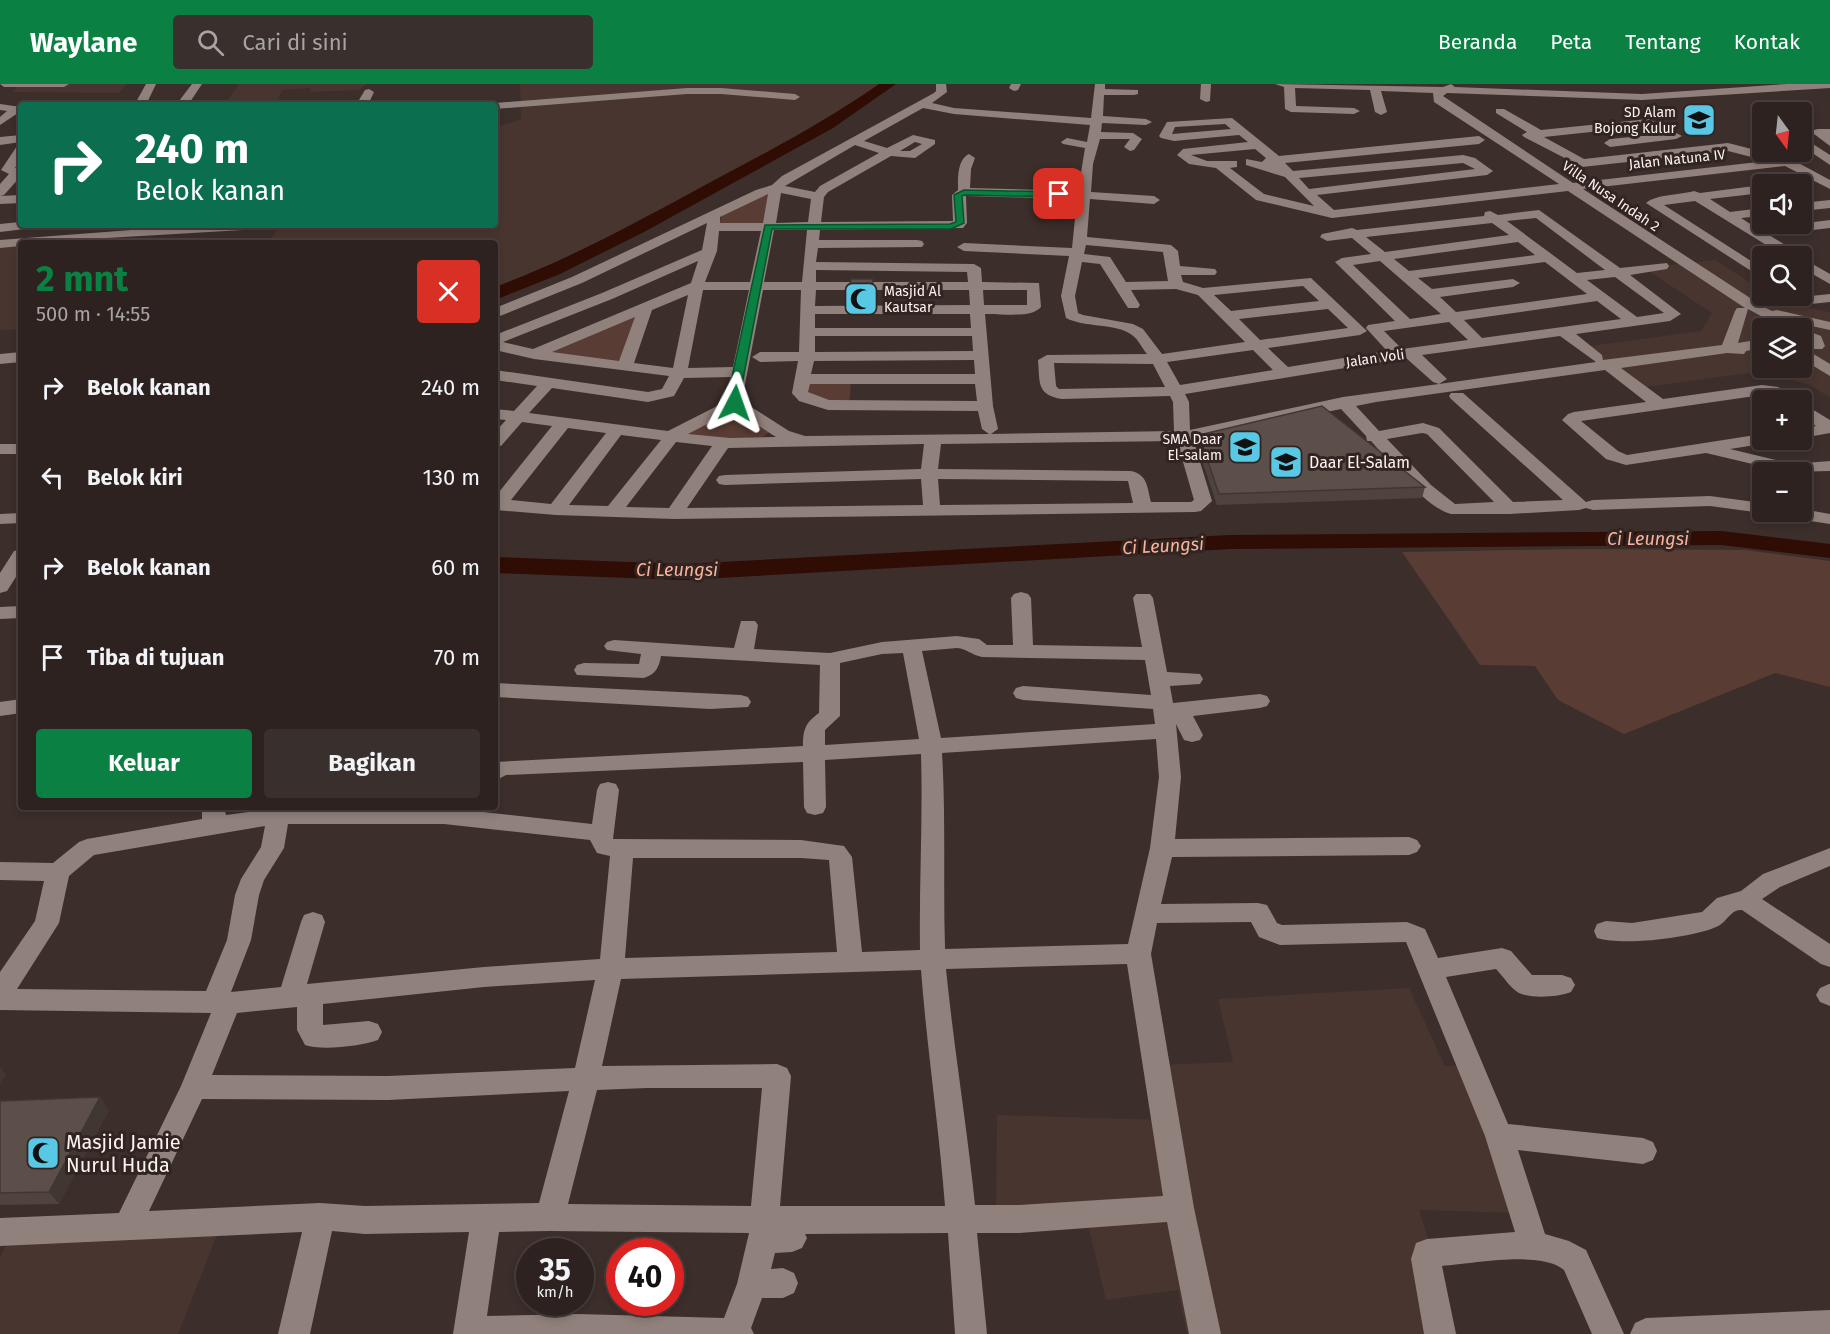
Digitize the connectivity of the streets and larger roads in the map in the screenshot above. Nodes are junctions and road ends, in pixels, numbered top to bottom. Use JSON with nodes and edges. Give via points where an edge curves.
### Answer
{"nodes":[{"id":1,"x":4,"y":84,"type":"edge"},
{"id":2,"x":64,"y":84,"type":"edge"},
{"id":3,"x":151,"y":84,"type":"edge"},
{"id":4,"x":197,"y":84,"type":"edge"},
{"id":5,"x":1206,"y":84,"type":"edge"},
{"id":6,"x":1280,"y":84,"type":"edge"},
{"id":7,"x":1289,"y":84,"type":"edge"},
{"id":8,"x":1560,"y":84,"type":"edge"},
{"id":9,"x":1629,"y":84,"type":"edge"},
{"id":10,"x":1313,"y":85,"type":"edge"},
{"id":11,"x":1830,"y":85,"type":"edge"},
{"id":12,"x":1327,"y":86,"type":"junction"},
{"id":13,"x":1446,"y":86,"type":"edge"},
{"id":14,"x":1748,"y":86,"type":"edge"},
{"id":15,"x":1774,"y":86,"type":"edge"},
{"id":16,"x":945,"y":87,"type":"edge"},
{"id":17,"x":1374,"y":87,"type":"junction"},
{"id":18,"x":1100,"y":88,"type":"edge"},
{"id":19,"x":1692,"y":88,"type":"edge"},
{"id":20,"x":1425,"y":89,"type":"junction"},
{"id":21,"x":1486,"y":90,"type":"junction"},
{"id":22,"x":369,"y":92,"type":"dead end"},
{"id":23,"x":1134,"y":92,"type":"dead end"},
{"id":24,"x":1569,"y":94,"type":"junction"},
{"id":25,"x":795,"y":97,"type":"dead end"},
{"id":26,"x":1642,"y":97,"type":"junction"},
{"id":27,"x":1206,"y":99,"type":"dead end"},
{"id":28,"x":1796,"y":101,"type":"dead end"},
{"id":29,"x":142,"y":102,"type":"edge"},
{"id":30,"x":185,"y":102,"type":"edge"},
{"id":31,"x":364,"y":102,"type":"edge"},
{"id":32,"x":921,"y":104,"type":"junction"},
{"id":33,"x":1329,"y":105,"type":"dead end"},
{"id":34,"x":498,"y":106,"type":"edge"},
{"id":35,"x":0,"y":107,"type":"edge"},
{"id":36,"x":18,"y":109,"type":"edge"},
{"id":37,"x":18,"y":110,"type":"edge"},
{"id":38,"x":1354,"y":111,"type":"dead end"},
{"id":39,"x":1381,"y":112,"type":"dead end"},
{"id":40,"x":0,"y":122,"type":"edge"},
{"id":41,"x":1146,"y":122,"type":"dead end"},
{"id":42,"x":1587,"y":129,"type":"junction"},
{"id":43,"x":1096,"y":130,"type":"junction"},
{"id":44,"x":1241,"y":131,"type":"dead end"},
{"id":45,"x":1824,"y":132,"type":"edge"},
{"id":46,"x":1535,"y":135,"type":"junction"},
{"id":47,"x":18,"y":139,"type":"edge"},
{"id":48,"x":1488,"y":139,"type":"junction"},
{"id":49,"x":0,"y":141,"type":"edge"},
{"id":50,"x":853,"y":141,"type":"junction"},
{"id":51,"x":1067,"y":142,"type":"dead end"},
{"id":52,"x":1830,"y":142,"type":"edge"},
{"id":53,"x":1610,"y":143,"type":"junction"},
{"id":54,"x":1257,"y":145,"type":"junction"},
{"id":55,"x":1130,"y":147,"type":"dead end"},
{"id":56,"x":1400,"y":148,"type":"junction"},
{"id":57,"x":1812,"y":148,"type":"edge"},
{"id":58,"x":1752,"y":153,"type":"edge"},
{"id":59,"x":18,"y":154,"type":"edge"},
{"id":60,"x":969,"y":158,"type":"dead end"},
{"id":61,"x":1634,"y":158,"type":"junction"},
{"id":62,"x":1275,"y":160,"type":"junction"},
{"id":63,"x":1830,"y":161,"type":"edge"},
{"id":64,"x":1250,"y":162,"type":"junction"},
{"id":65,"x":1787,"y":162,"type":"joint"},
{"id":66,"x":1420,"y":163,"type":"junction"},
{"id":67,"x":1219,"y":165,"type":"junction"},
{"id":68,"x":18,"y":172,"type":"edge"},
{"id":69,"x":18,"y":172,"type":"edge"},
{"id":70,"x":1290,"y":175,"type":"junction"},
{"id":71,"x":1663,"y":176,"type":"junction"},
{"id":72,"x":1440,"y":178,"type":"junction"},
{"id":73,"x":1828,"y":184,"type":"edge"},
{"id":74,"x":1812,"y":185,"type":"edge"},
{"id":75,"x":1565,"y":187,"type":"junction"},
{"id":76,"x":776,"y":188,"type":"junction"},
{"id":77,"x":1752,"y":190,"type":"edge"},
{"id":78,"x":0,"y":192,"type":"edge"},
{"id":79,"x":964,"y":192,"type":"junction"},
{"id":80,"x":1306,"y":193,"type":"junction"},
{"id":81,"x":1083,"y":195,"type":"junction"},
{"id":82,"x":818,"y":196,"type":"junction"},
{"id":83,"x":1696,"y":196,"type":"junction"},
{"id":84,"x":1467,"y":198,"type":"junction"},
{"id":85,"x":18,"y":199,"type":"edge"},
{"id":86,"x":0,"y":200,"type":"edge"},
{"id":87,"x":1154,"y":200,"type":"dead end"},
{"id":88,"x":1830,"y":204,"type":"edge"},
{"id":89,"x":1812,"y":206,"type":"edge"},
{"id":90,"x":1752,"y":213,"type":"edge"},
{"id":91,"x":1332,"y":214,"type":"junction"},
{"id":92,"x":1728,"y":216,"type":"junction"},
{"id":93,"x":1495,"y":220,"type":"junction"},
{"id":94,"x":714,"y":221,"type":"junction"},
{"id":95,"x":1830,"y":224,"type":"edge"},
{"id":96,"x":18,"y":226,"type":"edge"},
{"id":97,"x":1813,"y":226,"type":"joint"},
{"id":98,"x":768,"y":227,"type":"junction"},
{"id":99,"x":813,"y":227,"type":"junction"},
{"id":100,"x":0,"y":228,"type":"edge"},
{"id":101,"x":57,"y":228,"type":"edge"},
{"id":102,"x":229,"y":228,"type":"edge"},
{"id":103,"x":116,"y":230,"type":"edge"},
{"id":104,"x":1752,"y":230,"type":"edge"},
{"id":105,"x":175,"y":233,"type":"edge"},
{"id":106,"x":1759,"y":234,"type":"edge"},
{"id":107,"x":1356,"y":235,"type":"junction"},
{"id":108,"x":1830,"y":236,"type":"edge"},
{"id":109,"x":1327,"y":237,"type":"dead end"},
{"id":110,"x":1520,"y":238,"type":"junction"},
{"id":111,"x":48,"y":239,"type":"junction"},
{"id":112,"x":38,"y":240,"type":"edge"},
{"id":113,"x":18,"y":242,"type":"edge"},
{"id":114,"x":0,"y":244,"type":"edge"},
{"id":115,"x":811,"y":244,"type":"junction"},
{"id":116,"x":916,"y":244,"type":"dead end"},
{"id":117,"x":1777,"y":246,"type":"edge"},
{"id":118,"x":964,"y":247,"type":"dead end"},
{"id":119,"x":1077,"y":250,"type":"junction"},
{"id":120,"x":710,"y":251,"type":"junction"},
{"id":121,"x":1382,"y":256,"type":"junction"},
{"id":122,"x":1752,"y":257,"type":"edge"},
{"id":123,"x":1546,"y":258,"type":"junction"},
{"id":124,"x":1737,"y":258,"type":"junction"},
{"id":125,"x":1704,"y":262,"type":"dead end"},
{"id":126,"x":1491,"y":264,"type":"junction"},
{"id":127,"x":808,"y":266,"type":"junction"},
{"id":128,"x":1662,"y":266,"type":"dead end"},
{"id":129,"x":1752,"y":268,"type":"edge"},
{"id":130,"x":1174,"y":270,"type":"junction"},
{"id":131,"x":1620,"y":271,"type":"junction"},
{"id":132,"x":1824,"y":271,"type":"edge"},
{"id":133,"x":1210,"y":272,"type":"dead end"},
{"id":134,"x":1407,"y":275,"type":"junction"},
{"id":135,"x":1574,"y":278,"type":"junction"},
{"id":136,"x":577,"y":280,"type":"junction"},
{"id":137,"x":1830,"y":280,"type":"edge"},
{"id":138,"x":1514,"y":283,"type":"junction"},
{"id":139,"x":975,"y":285,"type":"junction"},
{"id":140,"x":1176,"y":285,"type":"junction"},
{"id":141,"x":696,"y":286,"type":"junction"},
{"id":142,"x":1123,"y":286,"type":"junction"},
{"id":143,"x":755,"y":287,"type":"junction"},
{"id":144,"x":810,"y":287,"type":"junction"},
{"id":145,"x":1203,"y":292,"type":"junction"},
{"id":146,"x":1430,"y":294,"type":"junction"},
{"id":147,"x":607,"y":296,"type":"junction"},
{"id":148,"x":1598,"y":297,"type":"junction"},
{"id":149,"x":1830,"y":298,"type":"edge"},
{"id":150,"x":1812,"y":300,"type":"edge"},
{"id":151,"x":1332,"y":304,"type":"junction"},
{"id":152,"x":1133,"y":305,"type":"dead end"},
{"id":153,"x":1541,"y":305,"type":"junction"},
{"id":154,"x":809,"y":310,"type":"junction"},
{"id":155,"x":976,"y":310,"type":"junction"},
{"id":156,"x":1759,"y":310,"type":"junction"},
{"id":157,"x":642,"y":311,"type":"junction"},
{"id":158,"x":1742,"y":311,"type":"junction"},
{"id":159,"x":498,"y":312,"type":"edge"},
{"id":160,"x":1228,"y":316,"type":"junction"},
{"id":161,"x":1454,"y":318,"type":"junction"},
{"id":162,"x":1753,"y":318,"type":"edge"},
{"id":163,"x":1774,"y":318,"type":"edge"},
{"id":164,"x":1634,"y":322,"type":"junction"},
{"id":165,"x":1407,"y":324,"type":"junction"},
{"id":166,"x":1830,"y":326,"type":"edge"},
{"id":167,"x":808,"y":332,"type":"junction"},
{"id":168,"x":978,"y":332,"type":"junction"},
{"id":169,"x":1564,"y":332,"type":"junction"},
{"id":170,"x":498,"y":339,"type":"edge"},
{"id":171,"x":1480,"y":344,"type":"junction"},
{"id":172,"x":1256,"y":345,"type":"junction"},
{"id":173,"x":1752,"y":345,"type":"edge"},
{"id":174,"x":498,"y":346,"type":"edge"},
{"id":175,"x":1728,"y":348,"type":"junction"},
{"id":176,"x":1405,"y":353,"type":"junction"},
{"id":177,"x":534,"y":354,"type":"junction"},
{"id":178,"x":1752,"y":354,"type":"edge"},
{"id":179,"x":807,"y":355,"type":"junction"},
{"id":180,"x":980,"y":355,"type":"junction"},
{"id":181,"x":18,"y":357,"type":"edge"},
{"id":182,"x":760,"y":357,"type":"dead end"},
{"id":183,"x":1812,"y":358,"type":"edge"},
{"id":184,"x":0,"y":359,"type":"edge"},
{"id":185,"x":1158,"y":359,"type":"junction"},
{"id":186,"x":1601,"y":361,"type":"junction"},
{"id":187,"x":625,"y":365,"type":"junction"},
{"id":188,"x":1812,"y":368,"type":"edge"},
{"id":189,"x":738,"y":372,"type":"junction"},
{"id":190,"x":1284,"y":372,"type":"junction"},
{"id":191,"x":1830,"y":372,"type":"edge"},
{"id":192,"x":678,"y":373,"type":"junction"},
{"id":193,"x":498,"y":375,"type":"edge"},
{"id":194,"x":802,"y":379,"type":"junction"},
{"id":195,"x":982,"y":379,"type":"junction"},
{"id":196,"x":1439,"y":379,"type":"dead end"},
{"id":197,"x":549,"y":382,"type":"junction"},
{"id":198,"x":1752,"y":392,"type":"edge"},
{"id":199,"x":1178,"y":396,"type":"junction"},
{"id":200,"x":1457,"y":396,"type":"dead end"},
{"id":201,"x":1343,"y":402,"type":"junction"},
{"id":202,"x":735,"y":403,"type":"junction"},
{"id":203,"x":985,"y":406,"type":"junction"},
{"id":204,"x":1662,"y":406,"type":"junction"},
{"id":205,"x":498,"y":414,"type":"edge"},
{"id":206,"x":1812,"y":415,"type":"edge"},
{"id":207,"x":518,"y":416,"type":"junction"},
{"id":208,"x":563,"y":423,"type":"junction"},
{"id":209,"x":1830,"y":428,"type":"edge"},
{"id":210,"x":617,"y":429,"type":"junction"},
{"id":211,"x":990,"y":429,"type":"dead end"},
{"id":212,"x":1215,"y":431,"type":"junction"},
{"id":213,"x":1812,"y":431,"type":"edge"},
{"id":214,"x":673,"y":435,"type":"junction"},
{"id":215,"x":1183,"y":436,"type":"junction"},
{"id":216,"x":1373,"y":437,"type":"junction"},
{"id":217,"x":498,"y":439,"type":"edge"},
{"id":218,"x":933,"y":439,"type":"junction"},
{"id":219,"x":804,"y":441,"type":"junction"},
{"id":220,"x":1752,"y":441,"type":"edge"},
{"id":221,"x":724,"y":442,"type":"junction"},
{"id":222,"x":1704,"y":448,"type":"junction"},
{"id":223,"x":0,"y":449,"type":"edge"},
{"id":224,"x":18,"y":449,"type":"edge"},
{"id":225,"x":1830,"y":466,"type":"edge"},
{"id":226,"x":929,"y":474,"type":"junction"},
{"id":227,"x":725,"y":480,"type":"junction"},
{"id":228,"x":498,"y":502,"type":"edge"},
{"id":229,"x":498,"y":504,"type":"edge"},
{"id":230,"x":1593,"y":505,"type":"dead end"},
{"id":231,"x":1143,"y":507,"type":"junction"},
{"id":232,"x":1752,"y":507,"type":"edge"},
{"id":233,"x":1510,"y":508,"type":"junction"},
{"id":234,"x":556,"y":510,"type":"junction"},
{"id":235,"x":932,"y":511,"type":"junction"},
{"id":236,"x":612,"y":513,"type":"junction"},
{"id":237,"x":674,"y":514,"type":"junction"},
{"id":238,"x":721,"y":514,"type":"junction"},
{"id":239,"x":1812,"y":515,"type":"edge"},
{"id":240,"x":1828,"y":517,"type":"edge"},
{"id":241,"x":18,"y":518,"type":"edge"},
{"id":242,"x":0,"y":519,"type":"edge"},
{"id":243,"x":12,"y":561,"type":"edge"},
{"id":244,"x":0,"y":587,"type":"edge"},
{"id":245,"x":1021,"y":598,"type":"dead end"},
{"id":246,"x":1143,"y":598,"type":"dead end"},
{"id":247,"x":18,"y":612,"type":"edge"},
{"id":248,"x":0,"y":613,"type":"edge"},
{"id":249,"x":748,"y":625,"type":"dead end"},
{"id":250,"x":911,"y":645,"type":"junction"},
{"id":251,"x":614,"y":646,"type":"dead end"},
{"id":252,"x":652,"y":649,"type":"junction"},
{"id":253,"x":1023,"y":651,"type":"junction"},
{"id":254,"x":1152,"y":654,"type":"junction"},
{"id":255,"x":743,"y":655,"type":"junction"},
{"id":256,"x":830,"y":659,"type":"junction"},
{"id":257,"x":584,"y":670,"type":"dead end"},
{"id":258,"x":1193,"y":679,"type":"dead end"},
{"id":259,"x":498,"y":690,"type":"edge"},
{"id":260,"x":1023,"y":693,"type":"dead end"},
{"id":261,"x":1260,"y":700,"type":"dead end"},
{"id":262,"x":741,"y":702,"type":"dead end"},
{"id":263,"x":18,"y":706,"type":"edge"},
{"id":264,"x":1166,"y":706,"type":"junction"},
{"id":265,"x":0,"y":709,"type":"edge"},
{"id":266,"x":1192,"y":735,"type":"dead end"},
{"id":267,"x":931,"y":746,"type":"junction"},
{"id":268,"x":814,"y":754,"type":"junction"},
{"id":269,"x":498,"y":770,"type":"edge"},
{"id":270,"x":608,"y":790,"type":"dead end"},
{"id":271,"x":815,"y":807,"type":"dead end"},
{"id":272,"x":449,"y":812,"type":"edge"},
{"id":273,"x":278,"y":816,"type":"junction"},
{"id":274,"x":212,"y":817,"type":"edge"},
{"id":275,"x":601,"y":833,"type":"junction"},
{"id":276,"x":1409,"y":846,"type":"dead end"},
{"id":277,"x":1162,"y":848,"type":"junction"},
{"id":278,"x":622,"y":849,"type":"junction"},
{"id":279,"x":1830,"y":857,"type":"edge"},
{"id":280,"x":0,"y":871,"type":"edge"},
{"id":281,"x":58,"y":872,"type":"junction"},
{"id":282,"x":1747,"y":901,"type":"junction"},
{"id":283,"x":1146,"y":914,"type":"junction"},
{"id":284,"x":313,"y":922,"type":"dead end"},
{"id":285,"x":1606,"y":931,"type":"dead end"},
{"id":286,"x":1138,"y":954,"type":"junction"},
{"id":287,"x":1830,"y":957,"type":"edge"},
{"id":288,"x":933,"y":960,"type":"junction"},
{"id":289,"x":850,"y":962,"type":"junction"},
{"id":290,"x":609,"y":969,"type":"junction"},
{"id":291,"x":1431,"y":969,"type":"junction"},
{"id":292,"x":1562,"y":985,"type":"dead end"},
{"id":293,"x":0,"y":993,"type":"edge"},
{"id":294,"x":301,"y":995,"type":"junction"},
{"id":295,"x":0,"y":999,"type":"edge"},
{"id":296,"x":221,"y":1002,"type":"junction"},
{"id":297,"x":369,"y":1032,"type":"dead end"},
{"id":298,"x":586,"y":1078,"type":"junction"},
{"id":299,"x":194,"y":1087,"type":"junction"},
{"id":300,"x":1499,"y":1136,"type":"junction"},
{"id":301,"x":1642,"y":1151,"type":"dead end"},
{"id":302,"x":1179,"y":1208,"type":"junction"},
{"id":303,"x":320,"y":1217,"type":"junction"},
{"id":304,"x":550,"y":1217,"type":"junction"},
{"id":305,"x":962,"y":1218,"type":"junction"},
{"id":306,"x":486,"y":1220,"type":"junction"},
{"id":307,"x":128,"y":1225,"type":"junction"},
{"id":308,"x":764,"y":1230,"type":"junction"},
{"id":309,"x":0,"y":1232,"type":"edge"},
{"id":310,"x":792,"y":1238,"type":"dead end"},
{"id":311,"x":1534,"y":1245,"type":"junction"},
{"id":312,"x":783,"y":1283,"type":"dead end"},
{"id":313,"x":752,"y":1284,"type":"junction"},
{"id":314,"x":1830,"y":1326,"type":"edge"},
{"id":315,"x":470,"y":1333,"type":"edge"},
{"id":316,"x":294,"y":1334,"type":"edge"},
{"id":317,"x":736,"y":1334,"type":"edge"},
{"id":318,"x":971,"y":1334,"type":"edge"},
{"id":319,"x":1205,"y":1334,"type":"edge"},
{"id":320,"x":1440,"y":1334,"type":"edge"},
{"id":321,"x":1608,"y":1334,"type":"edge"},
{"id":322,"x":1646,"y":1334,"type":"edge"}],
"edges":[{"from":1,"to":2,"type":"street"},
{"from":3,"to":29,"type":"street"},
{"from":4,"to":30,"type":"street"},
{"from":5,"to":27,"type":"street"},
{"from":6,"to":7,"type":"street"},
{"from":7,"to":10,"type":"street"},
{"from":7,"to":38,"type":"street","via":[[1291,109]]},
{"from":8,"to":24,"type":"street"},
{"from":9,"to":26,"type":"street"},
{"from":10,"to":12,"type":"street"},
{"from":11,"to":15,"type":"street"},
{"from":12,"to":17,"type":"street"},
{"from":12,"to":33,"type":"street"},
{"from":13,"to":20,"type":"street"},
{"from":13,"to":21,"type":"street"},
{"from":13,"to":48,"type":"street","name":"Villa Nusa Indah 2","via":[[1437,100]]},
{"from":14,"to":15,"type":"street"},
{"from":14,"to":19,"type":"street"},
{"from":15,"to":28,"type":"street"},
{"from":16,"to":32,"type":"street"},
{"from":17,"to":20,"type":"street"},
{"from":17,"to":39,"type":"street"},
{"from":18,"to":23,"type":"street"},
{"from":18,"to":43,"type":"street"},
{"from":19,"to":26,"type":"street"},
{"from":20,"to":48,"type":"street","name":"Villa Nusa Indah 2","via":[[1420,98]]},
{"from":21,"to":24,"type":"street"},
{"from":21,"to":46,"type":"street","via":[[1503,110]]},
{"from":22,"to":31,"type":"street"},
{"from":24,"to":26,"type":"street"},
{"from":25,"to":34,"type":"street","via":[[687,91]]},
{"from":32,"to":43,"type":"street","via":[[949,114]]},
{"from":32,"to":50,"type":"street"},
{"from":35,"to":36,"type":"street"},
{"from":37,"to":40,"type":"street"},
{"from":41,"to":43,"type":"street"},
{"from":42,"to":46,"type":"street"},
{"from":42,"to":53,"type":"street"},
{"from":42,"to":53,"type":"street","via":[[1649,122],[1676,136]]},
{"from":43,"to":51,"type":"street"},
{"from":43,"to":55,"type":"street","via":[[1133,136],[1136,139]]},
{"from":43,"to":81,"type":"street"},
{"from":44,"to":54,"type":"street"},
{"from":45,"to":52,"type":"street"},
{"from":46,"to":48,"type":"street"},
{"from":46,"to":61,"type":"street","via":[[1580,163]]},
{"from":47,"to":49,"type":"street"},
{"from":48,"to":56,"type":"street"},
{"from":48,"to":75,"type":"street","name":"Villa Nusa Indah 2"},
{"from":50,"to":76,"type":"street"},
{"from":50,"to":82,"type":"street","via":[[891,150]]},
{"from":53,"to":61,"type":"street"},
{"from":54,"to":62,"type":"street"},
{"from":54,"to":67,"type":"street","via":[[1183,155],[1200,163]]},
{"from":56,"to":62,"type":"street"},
{"from":56,"to":66,"type":"street"},
{"from":57,"to":63,"type":"street"},
{"from":58,"to":61,"type":"street","via":[[1728,147]]},
{"from":59,"to":68,"type":"street","via":[[7,170]]},
{"from":60,"to":79,"type":"street"},
{"from":61,"to":71,"type":"street"},
{"from":62,"to":64,"type":"street"},
{"from":62,"to":70,"type":"street"},
{"from":64,"to":67,"type":"street"},
{"from":64,"to":70,"type":"street"},
{"from":65,"to":71,"type":"street","name":"Jalan Natuna IV"},
{"from":65,"to":73,"type":"street"},
{"from":66,"to":70,"type":"street"},
{"from":66,"to":72,"type":"street"},
{"from":66,"to":72,"type":"street","via":[[1465,159],[1487,171]]},
{"from":67,"to":91,"type":"street","via":[[1260,197]]},
{"from":69,"to":78,"type":"street"},
{"from":70,"to":80,"type":"street"},
{"from":71,"to":75,"type":"street","name":"Jalan Natuna IV"},
{"from":71,"to":83,"type":"street"},
{"from":72,"to":80,"type":"street"},
{"from":72,"to":84,"type":"street"},
{"from":73,"to":74,"type":"street"},
{"from":75,"to":84,"type":"street","name":"Jalan Natuna IV"},
{"from":75,"to":156,"type":"street","name":"Villa Nusa Indah 2"},
{"from":75,"to":158,"type":"street","name":"Villa Nusa Indah 2"},
{"from":76,"to":82,"type":"street"},
{"from":76,"to":94,"type":"street","via":[[760,193]]},
{"from":76,"to":98,"type":"street"},
{"from":77,"to":83,"type":"street"},
{"from":79,"to":81,"type":"street"},
{"from":79,"to":99,"type":"street","via":[[958,195],[958,225]]},
{"from":80,"to":91,"type":"street"},
{"from":81,"to":87,"type":"street"},
{"from":81,"to":119,"type":"street"},
{"from":82,"to":99,"type":"street"},
{"from":83,"to":92,"type":"street"},
{"from":83,"to":124,"type":"street","via":[[1652,203]]},
{"from":84,"to":91,"type":"street","name":"Jalan Natuna IV"},
{"from":84,"to":93,"type":"street"},
{"from":85,"to":86,"type":"street"},
{"from":88,"to":89,"type":"street"},
{"from":90,"to":92,"type":"street"},
{"from":91,"to":107,"type":"street"},
{"from":92,"to":104,"type":"street"},
{"from":93,"to":107,"type":"street","name":"Jalan Voli"},
{"from":93,"to":110,"type":"street"},
{"from":93,"to":131,"type":"street","name":"Jalan Voli","via":[[1539,210]]},
{"from":94,"to":98,"type":"street"},
{"from":94,"to":120,"type":"street"},
{"from":94,"to":136,"type":"street"},
{"from":95,"to":97,"type":"street"},
{"from":96,"to":100,"type":"street"},
{"from":97,"to":108,"type":"street"},
{"from":98,"to":99,"type":"street"},
{"from":98,"to":143,"type":"street"},
{"from":99,"to":115,"type":"street"},
{"from":101,"to":111,"type":"street"},
{"from":102,"to":105,"type":"street"},
{"from":103,"to":105,"type":"street"},
{"from":103,"to":111,"type":"street"},
{"from":106,"to":117,"type":"street"},
{"from":107,"to":109,"type":"street","name":"Jalan Voli"},
{"from":107,"to":121,"type":"street"},
{"from":110,"to":121,"type":"street"},
{"from":110,"to":123,"type":"street"},
{"from":111,"to":112,"type":"street"},
{"from":113,"to":114,"type":"street"},
{"from":115,"to":116,"type":"street"},
{"from":115,"to":127,"type":"street"},
{"from":118,"to":119,"type":"street"},
{"from":119,"to":130,"type":"street","via":[[1166,248],[1171,251]]},
{"from":119,"to":142,"type":"street","via":[[1105,260]]},
{"from":119,"to":185,"type":"street","via":[[1068,296],[1071,315],[1138,332]]},
{"from":120,"to":141,"type":"street"},
{"from":120,"to":147,"type":"street"},
{"from":121,"to":134,"type":"street"},
{"from":121,"to":165,"type":"street","via":[[1342,263]]},
{"from":122,"to":124,"type":"street"},
{"from":123,"to":126,"type":"street"},
{"from":123,"to":135,"type":"street"},
{"from":124,"to":125,"type":"street"},
{"from":124,"to":129,"type":"street"},
{"from":126,"to":134,"type":"street"},
{"from":126,"to":138,"type":"street"},
{"from":127,"to":139,"type":"street","via":[[970,266],[975,268]]},
{"from":127,"to":144,"type":"street"},
{"from":128,"to":131,"type":"street"},
{"from":130,"to":133,"type":"street"},
{"from":130,"to":140,"type":"street"},
{"from":131,"to":135,"type":"street"},
{"from":131,"to":164,"type":"street","name":"Jalan Voli","via":[[1674,314]]},
{"from":132,"to":137,"type":"street"},
{"from":134,"to":146,"type":"street"},
{"from":135,"to":148,"type":"street"},
{"from":136,"to":147,"type":"street"},
{"from":136,"to":159,"type":"street"},
{"from":138,"to":146,"type":"street"},
{"from":138,"to":153,"type":"street"},
{"from":139,"to":144,"type":"street"},
{"from":139,"to":155,"type":"street"},
{"from":139,"to":155,"type":"street","via":[[1034,286],[1032,308]]},
{"from":140,"to":142,"type":"street"},
{"from":140,"to":145,"type":"street"},
{"from":141,"to":143,"type":"street"},
{"from":141,"to":157,"type":"street"},
{"from":141,"to":192,"type":"street"},
{"from":142,"to":152,"type":"street"},
{"from":143,"to":144,"type":"street"},
{"from":143,"to":189,"type":"street"},
{"from":144,"to":154,"type":"street"},
{"from":145,"to":151,"type":"street","via":[[1304,281]]},
{"from":145,"to":160,"type":"street"},
{"from":146,"to":161,"type":"street"},
{"from":147,"to":157,"type":"street"},
{"from":147,"to":170,"type":"street"},
{"from":148,"to":153,"type":"street"},
{"from":148,"to":164,"type":"street"},
{"from":149,"to":150,"type":"street"},
{"from":151,"to":160,"type":"street"},
{"from":151,"to":172,"type":"street","via":[[1360,331]]},
{"from":153,"to":161,"type":"street"},
{"from":154,"to":155,"type":"street"},
{"from":154,"to":167,"type":"street"},
{"from":155,"to":168,"type":"street"},
{"from":156,"to":163,"type":"street","name":"Villa Nusa Indah 2"},
{"from":156,"to":166,"type":"street"},
{"from":157,"to":177,"type":"street"},
{"from":157,"to":187,"type":"street"},
{"from":158,"to":162,"type":"street","name":"Villa Nusa Indah 2"},
{"from":158,"to":175,"type":"street"},
{"from":160,"to":172,"type":"street"},
{"from":161,"to":165,"type":"street"},
{"from":161,"to":171,"type":"street"},
{"from":164,"to":169,"type":"street","name":"Jalan Voli"},
{"from":165,"to":176,"type":"street","via":[[1373,328]]},
{"from":167,"to":168,"type":"street"},
{"from":167,"to":179,"type":"street"},
{"from":168,"to":180,"type":"street"},
{"from":169,"to":171,"type":"street","name":"Jalan Voli"},
{"from":169,"to":186,"type":"street"},
{"from":171,"to":176,"type":"street","name":"Jalan Voli"},
{"from":172,"to":185,"type":"street"},
{"from":172,"to":190,"type":"street"},
{"from":173,"to":175,"type":"street"},
{"from":174,"to":177,"type":"street"},
{"from":175,"to":178,"type":"street"},
{"from":175,"to":186,"type":"street"},
{"from":176,"to":190,"type":"street","name":"Jalan Voli"},
{"from":176,"to":196,"type":"street"},
{"from":177,"to":187,"type":"street"},
{"from":179,"to":180,"type":"street"},
{"from":179,"to":182,"type":"street"},
{"from":179,"to":194,"type":"street"},
{"from":180,"to":195,"type":"street"},
{"from":181,"to":184,"type":"street"},
{"from":183,"to":191,"type":"street"},
{"from":185,"to":199,"type":"street"},
{"from":185,"to":199,"type":"street","name":"Jalan Voli","via":[[1050,358],[1046,360],[1048,387],[1062,394]]},
{"from":186,"to":201,"type":"street"},
{"from":186,"to":204,"type":"street"},
{"from":187,"to":192,"type":"street"},
{"from":188,"to":191,"type":"street"},
{"from":189,"to":192,"type":"street"},
{"from":189,"to":202,"type":"street"},
{"from":190,"to":199,"type":"street","name":"Jalan Voli"},
{"from":192,"to":197,"type":"street","via":[[668,393],[654,397]]},
{"from":193,"to":197,"type":"street"},
{"from":194,"to":195,"type":"street"},
{"from":194,"to":203,"type":"street","via":[[803,396],[828,405]]},
{"from":195,"to":203,"type":"street"},
{"from":197,"to":207,"type":"street"},
{"from":198,"to":204,"type":"street"},
{"from":199,"to":212,"type":"street"},
{"from":199,"to":215,"type":"street"},
{"from":200,"to":233,"type":"street","via":[[1579,505]]},
{"from":201,"to":212,"type":"street"},
{"from":201,"to":216,"type":"street"},
{"from":202,"to":214,"type":"street"},
{"from":202,"to":219,"type":"street","via":[[783,434]]},
{"from":203,"to":211,"type":"street"},
{"from":204,"to":222,"type":"street","via":[[1574,417],[1570,421],[1622,459]]},
{"from":205,"to":207,"type":"street"},
{"from":206,"to":209,"type":"street"},
{"from":207,"to":208,"type":"street"},
{"from":207,"to":217,"type":"street"},
{"from":208,"to":210,"type":"street"},
{"from":208,"to":228,"type":"street"},
{"from":209,"to":213,"type":"street"},
{"from":210,"to":214,"type":"street"},
{"from":210,"to":234,"type":"street"},
{"from":212,"to":215,"type":"street"},
{"from":214,"to":221,"type":"street"},
{"from":214,"to":236,"type":"street"},
{"from":215,"to":218,"type":"street"},
{"from":215,"to":231,"type":"street","via":[[1202,504]]},
{"from":216,"to":233,"type":"street","via":[[1446,507]]},
{"from":216,"to":233,"type":"street","via":[[1431,430]]},
{"from":218,"to":219,"type":"street"},
{"from":218,"to":226,"type":"street"},
{"from":219,"to":221,"type":"street"},
{"from":220,"to":222,"type":"street"},
{"from":221,"to":227,"type":"street"},
{"from":221,"to":237,"type":"street"},
{"from":222,"to":225,"type":"street","via":[[1792,469]]},
{"from":223,"to":224,"type":"street"},
{"from":226,"to":227,"type":"street"},
{"from":226,"to":231,"type":"street","via":[[1131,476],[1137,479]]},
{"from":226,"to":235,"type":"street"},
{"from":227,"to":238,"type":"street"},
{"from":229,"to":234,"type":"street"},
{"from":230,"to":232,"type":"street","via":[[1710,501]]},
{"from":231,"to":235,"type":"street"},
{"from":234,"to":236,"type":"street"},
{"from":235,"to":238,"type":"street"},
{"from":236,"to":237,"type":"street"},
{"from":237,"to":238,"type":"street"},
{"from":239,"to":240,"type":"street"},
{"from":241,"to":242,"type":"street"},
{"from":243,"to":244,"type":"street"},
{"from":245,"to":253,"type":"street"},
{"from":246,"to":254,"type":"street"},
{"from":247,"to":248,"type":"street"},
{"from":249,"to":255,"type":"street"},
{"from":250,"to":253,"type":"street","via":[[968,643],[982,651]]},
{"from":250,"to":256,"type":"street"},
{"from":250,"to":267,"type":"street"},
{"from":251,"to":252,"type":"street"},
{"from":252,"to":255,"type":"street"},
{"from":252,"to":257,"type":"street","via":[[644,671]]},
{"from":253,"to":254,"type":"street"},
{"from":254,"to":264,"type":"street"},
{"from":255,"to":256,"type":"street"},
{"from":256,"to":268,"type":"street","via":[[829,716],[815,728]]},
{"from":258,"to":264,"type":"street"},
{"from":259,"to":262,"type":"street"},
{"from":260,"to":264,"type":"street"},
{"from":261,"to":264,"type":"street"},
{"from":263,"to":265,"type":"street"},
{"from":264,"to":266,"type":"street"},
{"from":264,"to":267,"type":"street"},
{"from":264,"to":277,"type":"street","via":[[1170,777]]},
{"from":267,"to":268,"type":"street"},
{"from":267,"to":288,"type":"street"},
{"from":268,"to":269,"type":"street"},
{"from":268,"to":271,"type":"street"},
{"from":270,"to":275,"type":"street"},
{"from":272,"to":273,"type":"street"},
{"from":272,"to":275,"type":"street"},
{"from":273,"to":274,"type":"street"},
{"from":273,"to":296,"type":"street","via":[[272,848],[247,895]]},
{"from":274,"to":281,"type":"street","via":[[87,848]]},
{"from":275,"to":278,"type":"street","via":[[604,847]]},
{"from":276,"to":277,"type":"street"},
{"from":277,"to":283,"type":"street"},
{"from":278,"to":289,"type":"street","via":[[836,852],[840,857]]},
{"from":278,"to":290,"type":"street"},
{"from":279,"to":282,"type":"street","via":[[1766,884]]},
{"from":280,"to":281,"type":"street"},
{"from":281,"to":293,"type":"street","via":[[47,923]]},
{"from":282,"to":285,"type":"street","via":[[1726,904],[1711,920],[1632,933]]},
{"from":282,"to":287,"type":"street"},
{"from":283,"to":286,"type":"street"},
{"from":283,"to":291,"type":"street","via":[[1258,912],[1268,930],[1282,935],[1407,932],[1418,939]]},
{"from":284,"to":294,"type":"street"},
{"from":286,"to":288,"type":"street"},
{"from":286,"to":302,"type":"street"},
{"from":288,"to":289,"type":"street"},
{"from":288,"to":305,"type":"street"},
{"from":289,"to":290,"type":"street"},
{"from":290,"to":294,"type":"street"},
{"from":290,"to":298,"type":"street"},
{"from":291,"to":292,"type":"street","via":[[1502,958],[1526,985]]},
{"from":291,"to":300,"type":"street"},
{"from":294,"to":296,"type":"street"},
{"from":294,"to":297,"type":"street","via":[[314,1037]]},
{"from":295,"to":296,"type":"street"},
{"from":296,"to":299,"type":"street"},
{"from":298,"to":299,"type":"street","via":[[388,1088]]},
{"from":298,"to":304,"type":"street"},
{"from":298,"to":308,"type":"street","via":[[777,1076]]},
{"from":299,"to":307,"type":"street"},
{"from":300,"to":301,"type":"street"},
{"from":300,"to":311,"type":"street"},
{"from":302,"to":305,"type":"street","via":[[1019,1219]]},
{"from":302,"to":319,"type":"street"},
{"from":303,"to":306,"type":"street"},
{"from":303,"to":307,"type":"street"},
{"from":303,"to":316,"type":"street"},
{"from":304,"to":306,"type":"street"},
{"from":304,"to":308,"type":"street"},
{"from":305,"to":308,"type":"street"},
{"from":305,"to":318,"type":"street"},
{"from":306,"to":315,"type":"street"},
{"from":307,"to":309,"type":"street"},
{"from":308,"to":310,"type":"street"},
{"from":308,"to":313,"type":"street"},
{"from":311,"to":320,"type":"street","via":[[1427,1253]]},
{"from":311,"to":321,"type":"street","via":[[1575,1260]]},
{"from":312,"to":313,"type":"street"},
{"from":313,"to":317,"type":"street"},
{"from":314,"to":322,"type":"street"},
{"from":315,"to":317,"type":"street","via":[[578,1329]]}]}
